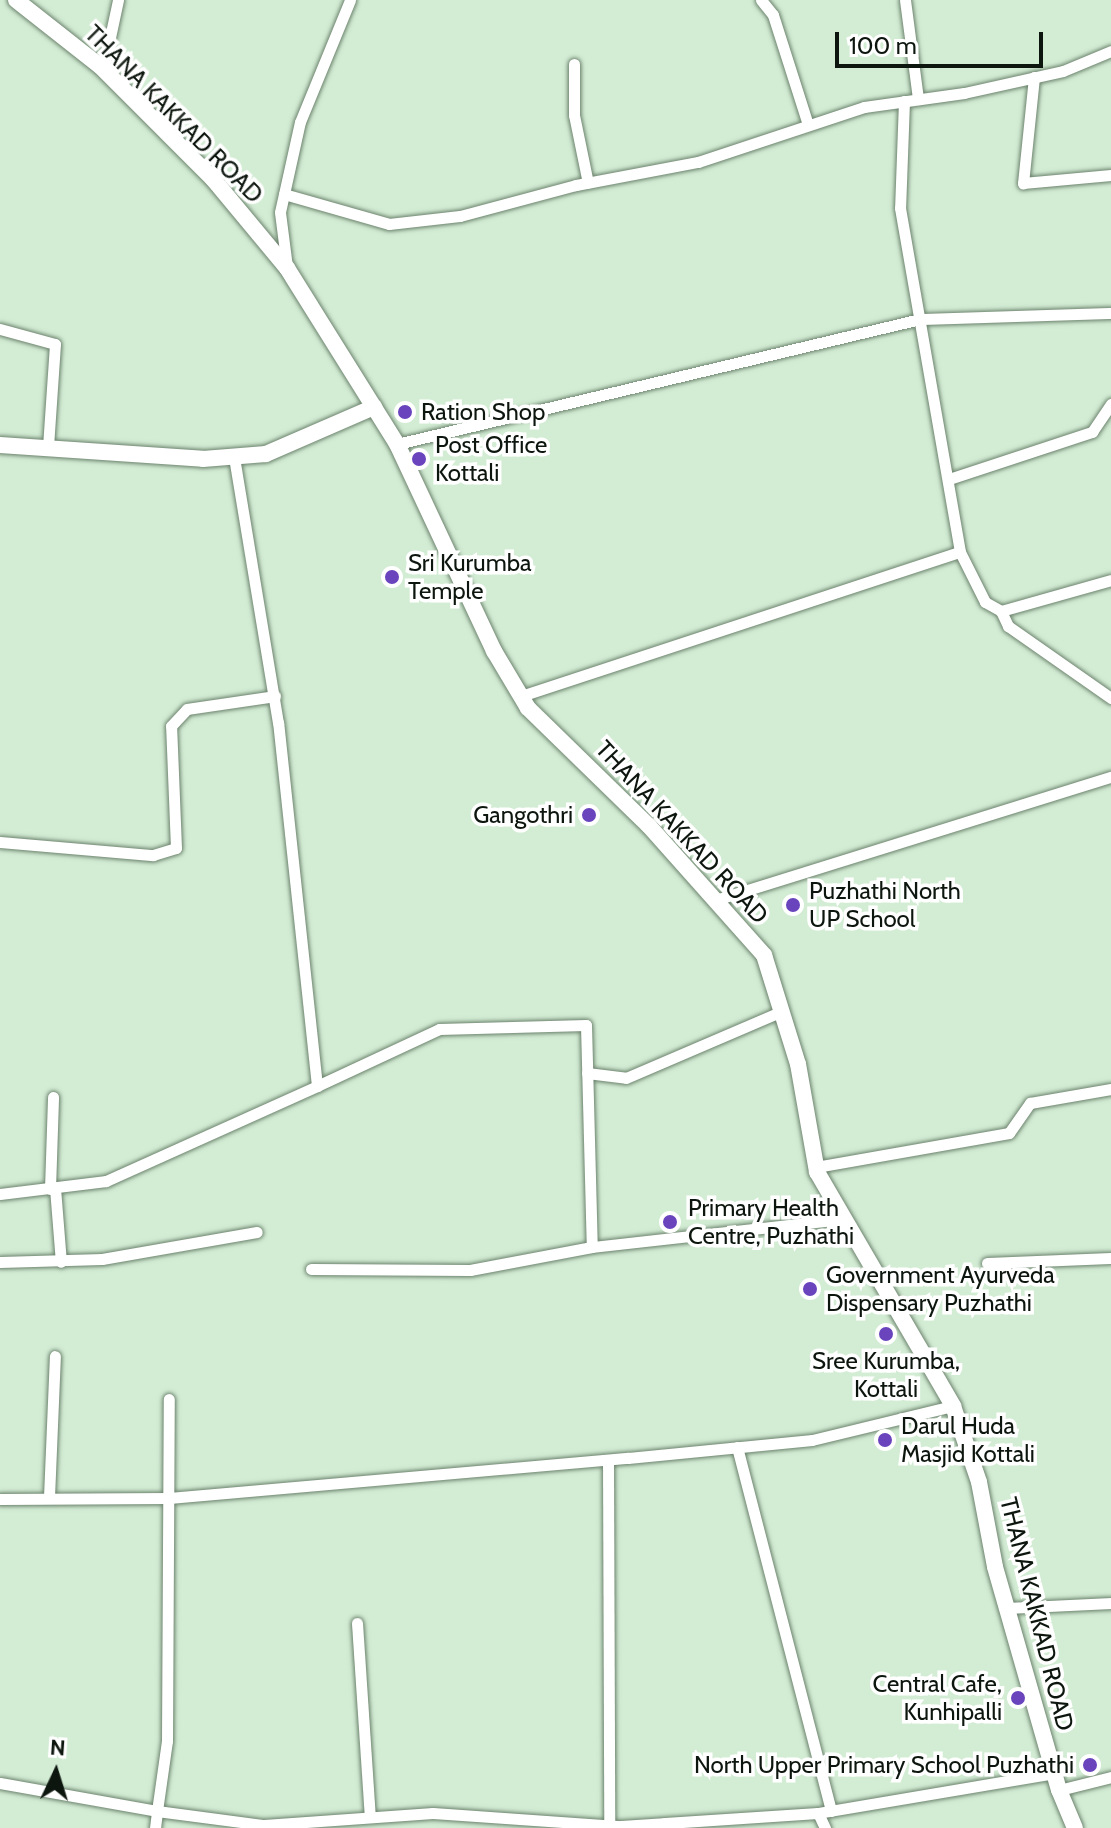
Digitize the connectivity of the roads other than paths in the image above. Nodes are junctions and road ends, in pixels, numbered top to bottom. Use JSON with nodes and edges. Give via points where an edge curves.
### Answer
{"nodes":[{"id":1,"x":16,"y":0,"type":"edge"},
{"id":2,"x":118,"y":0,"type":"edge"},
{"id":3,"x":350,"y":0,"type":"edge"},
{"id":4,"x":905,"y":0,"type":"edge"},
{"id":5,"x":764,"y":1,"type":"edge"},
{"id":6,"x":1111,"y":51,"type":"edge"},
{"id":7,"x":574,"y":64,"type":"dead end"},
{"id":8,"x":103,"y":70,"type":"junction"},
{"id":9,"x":1034,"y":77,"type":"junction"},
{"id":10,"x":918,"y":99,"type":"junction"},
{"id":11,"x":904,"y":101,"type":"junction"},
{"id":12,"x":808,"y":125,"type":"junction"},
{"id":13,"x":1111,"y":175,"type":"edge"},
{"id":14,"x":588,"y":183,"type":"junction"},
{"id":15,"x":284,"y":194,"type":"junction"},
{"id":16,"x":287,"y":268,"type":"junction"},
{"id":17,"x":1111,"y":313,"type":"edge"},
{"id":18,"x":920,"y":319,"type":"junction"},
{"id":19,"x":0,"y":329,"type":"edge"},
{"id":20,"x":1111,"y":404,"type":"edge"},
{"id":21,"x":374,"y":407,"type":"junction"},
{"id":22,"x":397,"y":444,"type":"junction"},
{"id":23,"x":0,"y":445,"type":"edge"},
{"id":24,"x":48,"y":448,"type":"junction"},
{"id":25,"x":234,"y":456,"type":"junction"},
{"id":26,"x":949,"y":479,"type":"junction"},
{"id":27,"x":960,"y":552,"type":"junction"},
{"id":28,"x":1111,"y":580,"type":"edge"},
{"id":29,"x":1001,"y":611,"type":"junction"},
{"id":30,"x":275,"y":696,"type":"junction"},
{"id":31,"x":521,"y":696,"type":"junction"},
{"id":32,"x":1111,"y":698,"type":"edge"},
{"id":33,"x":1111,"y":777,"type":"edge"},
{"id":34,"x":0,"y":842,"type":"edge"},
{"id":35,"x":715,"y":900,"type":"junction"},
{"id":36,"x":782,"y":1011,"type":"junction"},
{"id":37,"x":587,"y":1073,"type":"junction"},
{"id":38,"x":317,"y":1086,"type":"junction"},
{"id":39,"x":1111,"y":1089,"type":"edge"},
{"id":40,"x":53,"y":1097,"type":"dead end"},
{"id":41,"x":816,"y":1167,"type":"junction"},
{"id":42,"x":52,"y":1188,"type":"junction"},
{"id":43,"x":0,"y":1194,"type":"edge"},
{"id":44,"x":843,"y":1219,"type":"junction"},
{"id":45,"x":257,"y":1232,"type":"dead end"},
{"id":46,"x":592,"y":1247,"type":"junction"},
{"id":47,"x":1111,"y":1258,"type":"edge"},
{"id":48,"x":0,"y":1262,"type":"edge"},
{"id":49,"x":61,"y":1262,"type":"junction"},
{"id":50,"x":987,"y":1263,"type":"dead end"},
{"id":51,"x":311,"y":1269,"type":"dead end"},
{"id":52,"x":55,"y":1356,"type":"dead end"},
{"id":53,"x":169,"y":1399,"type":"dead end"},
{"id":54,"x":953,"y":1406,"type":"junction"},
{"id":55,"x":737,"y":1447,"type":"junction"},
{"id":56,"x":608,"y":1460,"type":"junction"},
{"id":57,"x":49,"y":1497,"type":"junction"},
{"id":58,"x":169,"y":1498,"type":"junction"},
{"id":59,"x":0,"y":1499,"type":"edge"},
{"id":60,"x":1111,"y":1603,"type":"edge"},
{"id":61,"x":1007,"y":1608,"type":"junction"},
{"id":62,"x":357,"y":1623,"type":"dead end"},
{"id":63,"x":1111,"y":1777,"type":"edge"},
{"id":64,"x":1056,"y":1782,"type":"junction"},
{"id":65,"x":0,"y":1783,"type":"edge"},
{"id":66,"x":157,"y":1811,"type":"junction"},
{"id":67,"x":831,"y":1811,"type":"junction"},
{"id":68,"x":818,"y":1813,"type":"junction"},
{"id":69,"x":370,"y":1817,"type":"junction"},
{"id":70,"x":607,"y":1826,"type":"edge"},
{"id":71,"x":155,"y":1828,"type":"edge"},
{"id":72,"x":825,"y":1828,"type":"edge"},
{"id":73,"x":1075,"y":1828,"type":"edge"}],
"edges":[{"from":1,"to":8,"type":"main road","name":"THANA KAKKAD ROAD"},
{"from":2,"to":8,"type":"street"},
{"from":3,"to":15,"type":"street","via":[[300,122]]},
{"from":4,"to":10,"type":"street"},
{"from":5,"to":12,"type":"street"},
{"from":6,"to":9,"type":"street"},
{"from":7,"to":14,"type":"street","via":[[574,115]]},
{"from":8,"to":16,"type":"main road","name":"THANA KAKKAD ROAD","via":[[213,179]]},
{"from":9,"to":10,"type":"street"},
{"from":9,"to":13,"type":"street","via":[[1023,183]]},
{"from":10,"to":11,"type":"street"},
{"from":11,"to":12,"type":"street"},
{"from":11,"to":18,"type":"street","via":[[900,208]]},
{"from":12,"to":14,"type":"street","via":[[698,162]]},
{"from":14,"to":15,"type":"street","via":[[460,216],[389,224]]},
{"from":15,"to":16,"type":"street","via":[[280,212]]},
{"from":16,"to":21,"type":"main road","name":"THANA KAKKAD ROAD"},
{"from":17,"to":18,"type":"street"},
{"from":18,"to":22,"type":"street"},
{"from":18,"to":26,"type":"street"},
{"from":19,"to":24,"type":"street","via":[[55,344]]},
{"from":20,"to":26,"type":"street","via":[[1092,432]]},
{"from":21,"to":22,"type":"main road","name":"THANA KAKKAD ROAD"},
{"from":21,"to":25,"type":"main road","via":[[297,444]]},
{"from":22,"to":31,"type":"main road","name":"THANA KAKKAD ROAD"},
{"from":23,"to":24,"type":"main road"},
{"from":24,"to":25,"type":"main road","via":[[203,459]]},
{"from":25,"to":30,"type":"street"},
{"from":26,"to":27,"type":"street"},
{"from":27,"to":29,"type":"street","via":[[985,602]]},
{"from":27,"to":31,"type":"street"},
{"from":28,"to":29,"type":"street"},
{"from":29,"to":32,"type":"street","via":[[1008,626]]},
{"from":30,"to":34,"type":"street","via":[[187,709],[171,726],[176,848],[153,855]]},
{"from":30,"to":38,"type":"street"},
{"from":31,"to":35,"type":"main road","name":"THANA KAKKAD ROAD"},
{"from":33,"to":35,"type":"street"},
{"from":35,"to":36,"type":"main road","name":"THANA KAKKAD ROAD","via":[[764,955]]},
{"from":36,"to":37,"type":"street","via":[[626,1078]]},
{"from":36,"to":41,"type":"main road","name":"THANA KAKKAD ROAD","via":[[798,1064]]},
{"from":37,"to":38,"type":"street","via":[[586,1025],[439,1029]]},
{"from":37,"to":46,"type":"street"},
{"from":38,"to":42,"type":"street","via":[[106,1181]]},
{"from":39,"to":41,"type":"street","via":[[1030,1103],[1009,1133]]},
{"from":40,"to":42,"type":"street"},
{"from":41,"to":44,"type":"main road","name":"THANA KAKKAD ROAD"},
{"from":42,"to":43,"type":"street"},
{"from":42,"to":49,"type":"street"},
{"from":44,"to":46,"type":"street"},
{"from":44,"to":54,"type":"main road","name":"THANA KAKKAD ROAD"},
{"from":45,"to":49,"type":"street"},
{"from":46,"to":51,"type":"street","via":[[470,1270]]},
{"from":47,"to":50,"type":"street"},
{"from":48,"to":49,"type":"street"},
{"from":52,"to":57,"type":"street"},
{"from":53,"to":58,"type":"street"},
{"from":54,"to":55,"type":"street","via":[[812,1440]]},
{"from":54,"to":61,"type":"main road","name":"THANA KAKKAD ROAD","via":[[979,1482]]},
{"from":55,"to":56,"type":"street"},
{"from":55,"to":67,"type":"street"},
{"from":56,"to":58,"type":"street"},
{"from":56,"to":70,"type":"street"},
{"from":57,"to":58,"type":"street"},
{"from":57,"to":59,"type":"street"},
{"from":58,"to":66,"type":"street","via":[[167,1741]]},
{"from":60,"to":61,"type":"street"},
{"from":61,"to":64,"type":"main road","name":"THANA KAKKAD ROAD"},
{"from":62,"to":69,"type":"street"},
{"from":63,"to":64,"type":"street"},
{"from":64,"to":67,"type":"street"},
{"from":64,"to":73,"type":"main road","name":"THANA KAKKAD ROAD"},
{"from":65,"to":66,"type":"street"},
{"from":66,"to":69,"type":"street","via":[[264,1825]]},
{"from":66,"to":71,"type":"street"},
{"from":67,"to":68,"type":"street"},
{"from":68,"to":70,"type":"street"},
{"from":68,"to":72,"type":"street"},
{"from":69,"to":70,"type":"street","via":[[433,1813]]}]}
